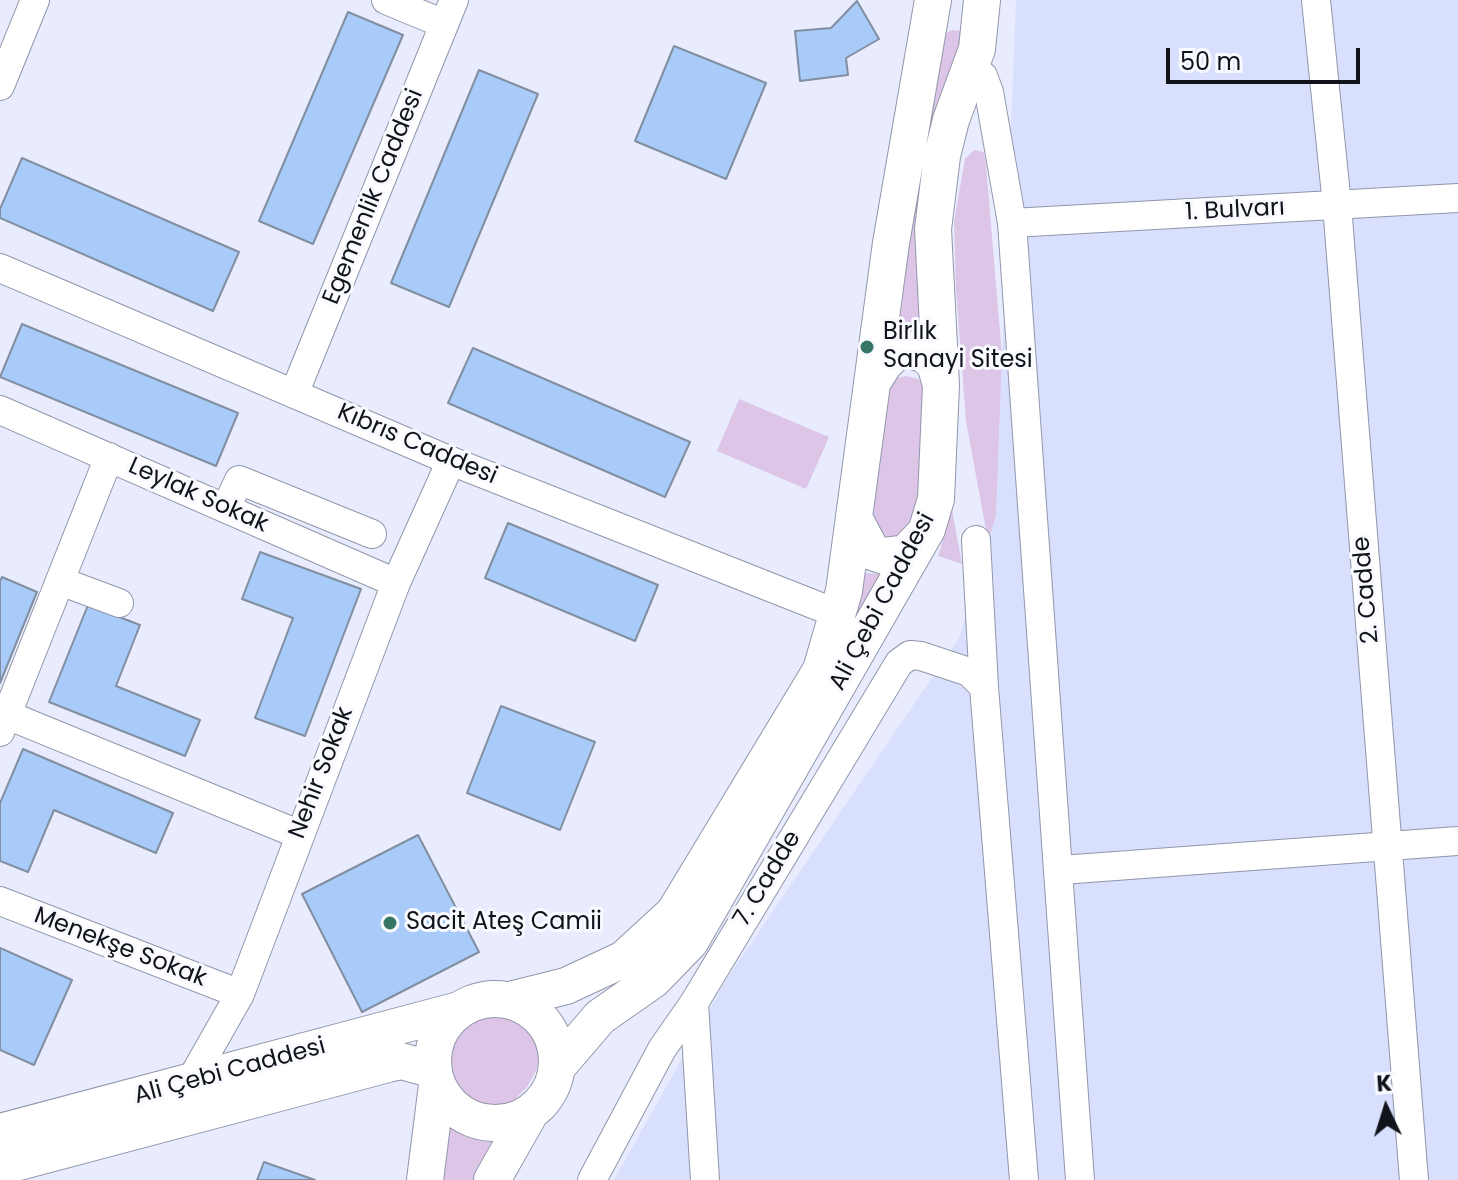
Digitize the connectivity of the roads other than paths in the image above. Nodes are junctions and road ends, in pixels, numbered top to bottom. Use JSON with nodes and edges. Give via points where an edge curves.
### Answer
{"nodes":[{"id":1,"x":35,"y":0,"type":"edge"},
{"id":2,"x":386,"y":0,"type":"edge"},
{"id":3,"x":1316,"y":0,"type":"edge"},
{"id":4,"x":932,"y":8,"type":"edge"},
{"id":5,"x":982,"y":11,"type":"edge"},
{"id":6,"x":449,"y":12,"type":"edge"},
{"id":7,"x":972,"y":68,"type":"junction"},
{"id":8,"x":0,"y":86,"type":"edge"},
{"id":9,"x":1458,"y":198,"type":"edge"},
{"id":10,"x":1337,"y":205,"type":"junction"},
{"id":11,"x":1012,"y":223,"type":"junction"},
{"id":12,"x":0,"y":268,"type":"edge"},
{"id":13,"x":872,"y":383,"type":"junction"},
{"id":14,"x":941,"y":385,"type":"junction"},
{"id":15,"x":294,"y":394,"type":"junction"},
{"id":16,"x":0,"y":410,"type":"edge"},
{"id":17,"x":109,"y":457,"type":"junction"},
{"id":18,"x":451,"y":461,"type":"junction"},
{"id":19,"x":226,"y":508,"type":"junction"},
{"id":20,"x":855,"y":520,"type":"junction"},
{"id":21,"x":927,"y":529,"type":"junction"},
{"id":22,"x":372,"y":534,"type":"dead end"},
{"id":23,"x":976,"y":540,"type":"dead end"},
{"id":24,"x":60,"y":581,"type":"junction"},
{"id":25,"x":396,"y":583,"type":"junction"},
{"id":26,"x":119,"y":603,"type":"dead end"},
{"id":27,"x":838,"y":614,"type":"junction"},
{"id":28,"x":984,"y":687,"type":"junction"},
{"id":29,"x":2,"y":720,"type":"edge"},
{"id":30,"x":298,"y":834,"type":"junction"},
{"id":31,"x":1458,"y":841,"type":"edge"},
{"id":32,"x":1387,"y":847,"type":"junction"},
{"id":33,"x":1061,"y":870,"type":"junction"},
{"id":34,"x":0,"y":901,"type":"edge"},
{"id":35,"x":240,"y":994,"type":"junction"},
{"id":36,"x":510,"y":1000,"type":"junction"},
{"id":37,"x":694,"y":1003,"type":"junction"},
{"id":38,"x":459,"y":1010,"type":"junction"},
{"id":39,"x":558,"y":1066,"type":"junction"},
{"id":40,"x":190,"y":1082,"type":"junction"},
{"id":41,"x":436,"y":1086,"type":"junction"},
{"id":42,"x":530,"y":1113,"type":"junction"},
{"id":43,"x":0,"y":1132,"type":"edge"},
{"id":44,"x":0,"y":1167,"type":"edge"},
{"id":45,"x":425,"y":1180,"type":"edge"},
{"id":46,"x":492,"y":1180,"type":"edge"},
{"id":47,"x":592,"y":1180,"type":"edge"},
{"id":48,"x":705,"y":1180,"type":"edge"},
{"id":49,"x":1024,"y":1180,"type":"edge"},
{"id":50,"x":1080,"y":1180,"type":"edge"},
{"id":51,"x":1414,"y":1180,"type":"edge"}],
"edges":[{"from":1,"to":8,"type":"street"},
{"from":2,"to":6,"type":"street"},
{"from":3,"to":10,"type":"street","name":"2. Cadde"},
{"from":4,"to":5,"type":"main road"},
{"from":4,"to":13,"type":"main road","name":"Ali Çebi Caddesi"},
{"from":5,"to":7,"type":"main road","name":"Ali Çebi Caddesi"},
{"from":6,"to":15,"type":"street","name":"Egemenlik Caddesi"},
{"from":7,"to":11,"type":"street","via":[[983,76],[989,92]]},
{"from":7,"to":14,"type":"main road","name":"Ali Çebi Caddesi","via":[[942,156],[933,229]]},
{"from":9,"to":10,"type":"street","name":"1. Bulvarı"},
{"from":10,"to":11,"type":"street","name":"1. Bulvarı"},
{"from":10,"to":32,"type":"street","name":"2. Cadde"},
{"from":11,"to":33,"type":"street"},
{"from":12,"to":15,"type":"street","name":"Kıbrıs Caddesi"},
{"from":13,"to":14,"type":"main road","via":[[897,351],[910,350],[935,364]]},
{"from":13,"to":20,"type":"main road","name":"Ali Çebi Caddesi"},
{"from":14,"to":21,"type":"main road","name":"Ali Çebi Caddesi","via":[[936,499]]},
{"from":15,"to":18,"type":"street","name":"Kıbrıs Caddesi"},
{"from":16,"to":17,"type":"street","name":"Leylak Sokak"},
{"from":17,"to":19,"type":"street","name":"Leylak Sokak"},
{"from":17,"to":24,"type":"street"},
{"from":18,"to":25,"type":"street","name":"Nehir Sokak"},
{"from":18,"to":27,"type":"street","name":"Kıbrıs Caddesi"},
{"from":19,"to":22,"type":"street","via":[[239,480]]},
{"from":19,"to":25,"type":"street","name":"Leylak Sokak"},
{"from":20,"to":21,"type":"main road","via":[[872,552],[891,557],[906,553]]},
{"from":20,"to":27,"type":"main road","name":"Ali Çebi Caddesi"},
{"from":21,"to":39,"type":"main road","name":"Ali Çebi Caddesi","via":[[690,942],[653,980],[600,1017]]},
{"from":23,"to":28,"type":"street"},
{"from":24,"to":26,"type":"street"},
{"from":24,"to":29,"type":"street"},
{"from":25,"to":30,"type":"street","name":"Nehir Sokak"},
{"from":27,"to":36,"type":"main road","name":"Ali Çebi Caddesi","via":[[821,670],[674,913],[624,959],[566,986]]},
{"from":28,"to":37,"type":"street","name":"7. Cadde","via":[[969,672],[921,656],[910,655],[899,663]]},
{"from":28,"to":49,"type":"street"},
{"from":29,"to":30,"type":"street"},
{"from":30,"to":35,"type":"street","name":"Nehir Sokak"},
{"from":31,"to":32,"type":"street"},
{"from":32,"to":33,"type":"street"},
{"from":32,"to":51,"type":"street","name":"2. Cadde"},
{"from":33,"to":50,"type":"street"},
{"from":34,"to":35,"type":"street","name":"Menekşe Sokak"},
{"from":35,"to":40,"type":"street","name":"Nehir Sokak"},
{"from":36,"to":38,"type":"main road","via":[[482,999]]},
{"from":36,"to":39,"type":"main road","via":[[527,1007],[551,1032]]},
{"from":37,"to":47,"type":"street","name":"7. Cadde","via":[[662,1049]]},
{"from":37,"to":48,"type":"street"},
{"from":38,"to":40,"type":"main road","name":"Ali Çebi Caddesi"},
{"from":38,"to":41,"type":"main road","via":[[435,1044]]},
{"from":39,"to":42,"type":"main road","via":[[544,1100]]},
{"from":40,"to":43,"type":"main road","name":"Ali Çebi Caddesi"},
{"from":41,"to":42,"type":"main road","via":[[447,1101],[477,1121],[504,1122]]},
{"from":41,"to":44,"type":"main road","name":"Ali Çebi Caddesi","via":[[401,1061]]},
{"from":41,"to":45,"type":"main road"},
{"from":42,"to":46,"type":"main road"}]}
